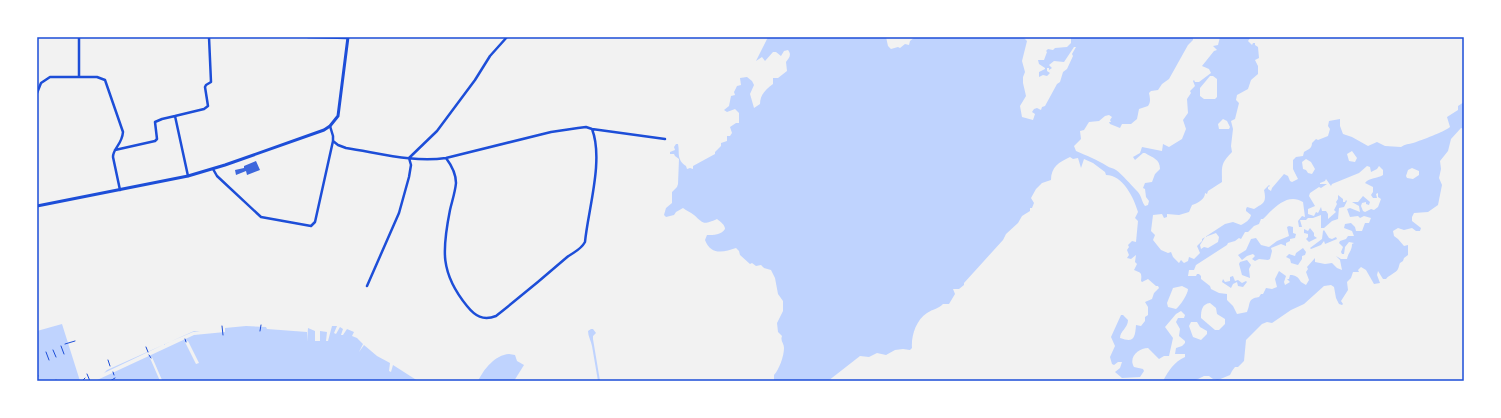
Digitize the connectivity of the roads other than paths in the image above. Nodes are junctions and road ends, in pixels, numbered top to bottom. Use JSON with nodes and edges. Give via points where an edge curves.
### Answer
{"nodes":[{"id":1,"x":79,"y":37,"type":"edge"},
{"id":2,"x":209,"y":37,"type":"edge"},
{"id":3,"x":308,"y":37,"type":"edge"},
{"id":4,"x":347,"y":37,"type":"edge"},
{"id":5,"x":507,"y":37,"type":"edge"},
{"id":6,"x":79,"y":76,"type":"junction"},
{"id":7,"x":37,"y":93,"type":"edge"},
{"id":8,"x":175,"y":116,"type":"junction"},
{"id":9,"x":330,"y":126,"type":"junction"},
{"id":10,"x":592,"y":129,"type":"junction"},
{"id":11,"x":665,"y":139,"type":"dead end"},
{"id":12,"x":333,"y":141,"type":"junction"},
{"id":13,"x":115,"y":150,"type":"junction"},
{"id":14,"x":409,"y":158,"type":"junction"},
{"id":15,"x":446,"y":158,"type":"junction"},
{"id":16,"x":213,"y":169,"type":"junction"},
{"id":17,"x":188,"y":176,"type":"junction"},
{"id":18,"x":120,"y":190,"type":"junction"},
{"id":19,"x":37,"y":206,"type":"edge"},
{"id":20,"x":367,"y":286,"type":"dead end"}],
"edges":[{"from":1,"to":6,"type":"street"},
{"from":2,"to":8,"type":"street","via":[[211,82],[205,87],[208,106]]},
{"from":3,"to":4,"type":"street"},
{"from":4,"to":9,"type":"main road","via":[[338,116]]},
{"from":5,"to":14,"type":"street","via":[[490,56],[438,131]]},
{"from":6,"to":7,"type":"street","via":[[50,77],[41,83]]},
{"from":6,"to":13,"type":"street","via":[[105,80],[123,132],[122,140]]},
{"from":8,"to":13,"type":"street","via":[[155,122],[155,141]]},
{"from":8,"to":17,"type":"street"},
{"from":9,"to":12,"type":"street"},
{"from":9,"to":16,"type":"main road"},
{"from":10,"to":11,"type":"street"},
{"from":10,"to":15,"type":"street","via":[[586,127],[545,134]]},
{"from":10,"to":15,"type":"street","via":[[596,160],[585,242],[582,248],[496,316],[489,318],[476,315],[466,305],[455,289],[445,264],[446,233],[456,182],[454,168]]},
{"from":12,"to":14,"type":"street","via":[[346,148]]},
{"from":12,"to":16,"type":"street","via":[[315,222],[310,226],[261,217],[217,176]]},
{"from":13,"to":18,"type":"street","via":[[113,157]]},
{"from":14,"to":15,"type":"street"},
{"from":14,"to":20,"type":"street","via":[[409,177],[399,213]]},
{"from":16,"to":17,"type":"main road"},
{"from":17,"to":18,"type":"main road"},
{"from":18,"to":19,"type":"main road"}]}
